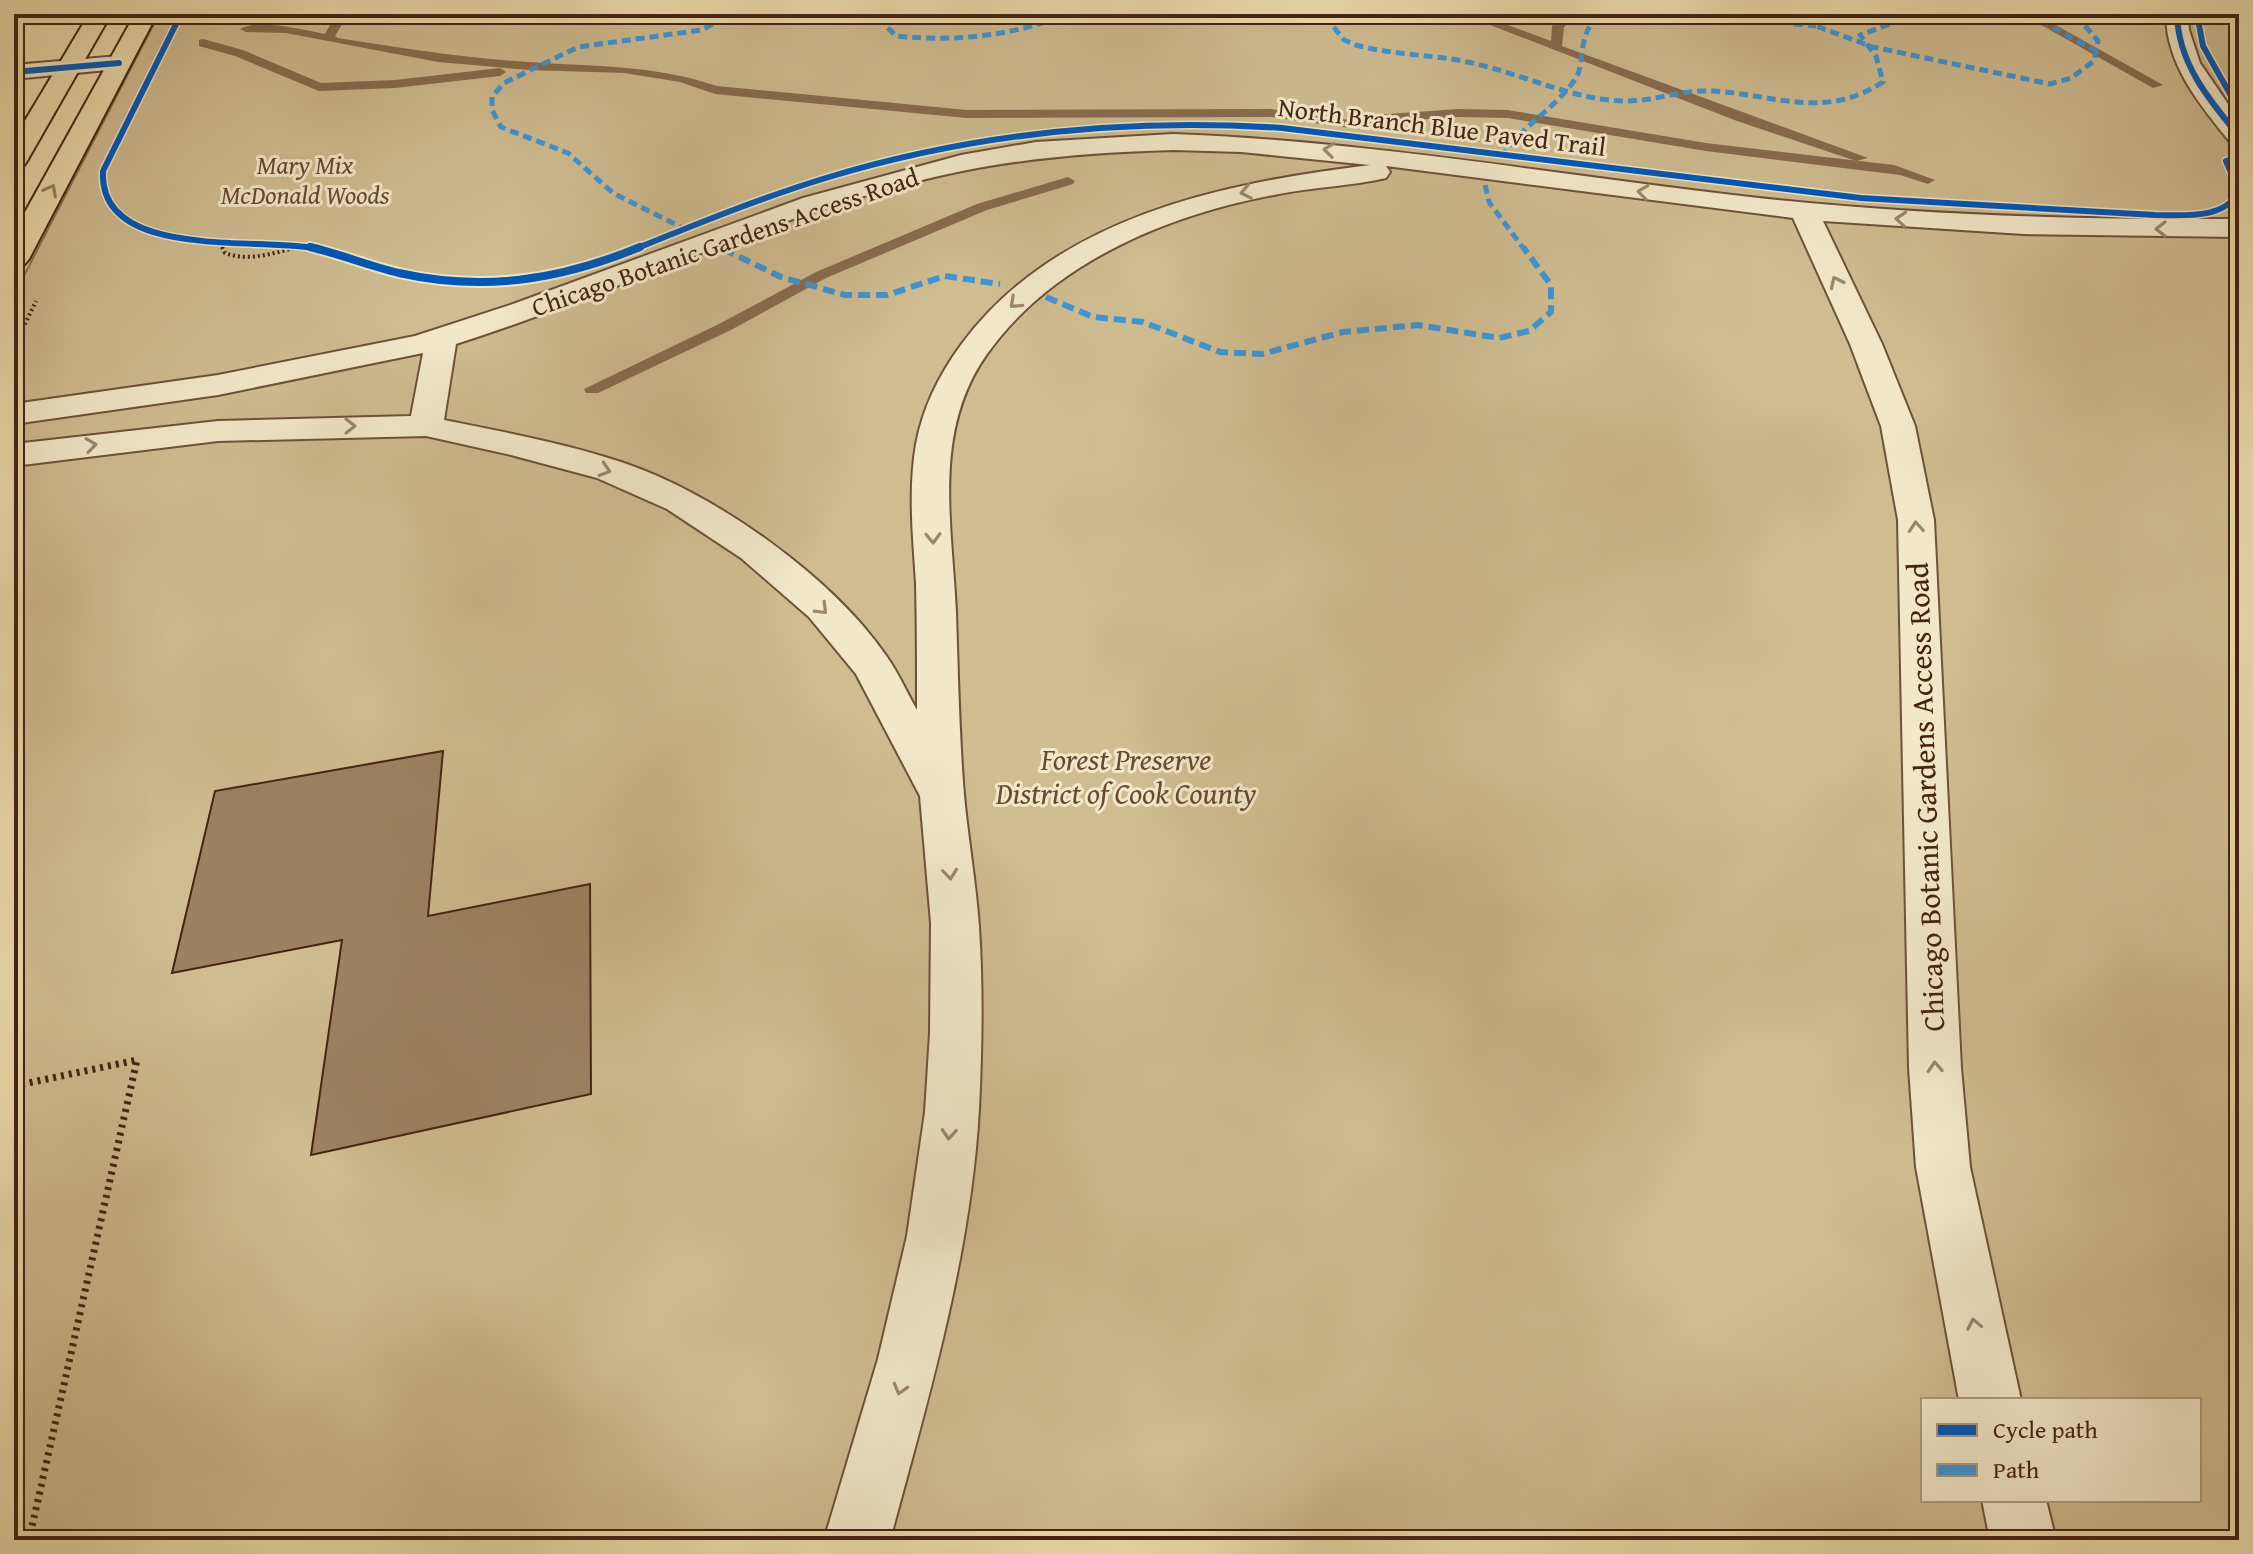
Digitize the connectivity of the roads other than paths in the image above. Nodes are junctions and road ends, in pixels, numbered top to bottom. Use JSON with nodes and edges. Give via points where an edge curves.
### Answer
{"nodes":[{"id":1,"x":100,"y":14,"type":"edge"},
{"id":2,"x":146,"y":14,"type":"edge"},
{"id":3,"x":2177,"y":14,"type":"edge"},
{"id":4,"x":119,"y":63,"type":"junction"},
{"id":5,"x":68,"y":67,"type":"junction"},
{"id":6,"x":14,"y":72,"type":"edge"},
{"id":7,"x":2239,"y":136,"type":"edge"},
{"id":8,"x":14,"y":161,"type":"edge"},
{"id":9,"x":1491,"y":173,"type":"junction"},
{"id":10,"x":1804,"y":211,"type":"junction"},
{"id":11,"x":2239,"y":228,"type":"edge"},
{"id":12,"x":14,"y":259,"type":"edge"},
{"id":13,"x":441,"y":339,"type":"junction"},
{"id":14,"x":14,"y":414,"type":"edge"},
{"id":15,"x":426,"y":426,"type":"junction"},
{"id":16,"x":14,"y":455,"type":"edge"},
{"id":17,"x":942,"y":797,"type":"junction"},
{"id":18,"x":1990,"y":1398,"type":"edge"},
{"id":19,"x":2014,"y":1502,"type":"edge"},
{"id":20,"x":857,"y":1540,"type":"edge"},
{"id":21,"x":2023,"y":1540,"type":"edge"}],
"edges":[{"from":1,"to":5,"type":"main road"},
{"from":2,"to":4,"type":"main road"},
{"from":3,"to":7,"type":"street","via":[[2187,58]]},
{"from":4,"to":5,"type":"street"},
{"from":12,"to":4,"type":"main road","one_way":true},
{"from":5,"to":6,"type":"street"},
{"from":5,"to":8,"type":"main road"},
{"from":10,"to":9,"type":"street","name":"Chicago Botanic Gardens Access Road","one_way":true},
{"from":9,"to":13,"type":"street","name":"Chicago Botanic Gardens Access Road","one_way":true,"via":[[1325,149],[1230,142],[1036,150],[896,178]]},
{"from":9,"to":17,"type":"street","name":"Chicago Botanic Gardens Access Road","one_way":true,"via":[[1398,170],[1325,178],[1182,208],[1069,259],[990,327],[964,363],[938,421],[931,479]]},
{"from":11,"to":10,"type":"street","name":"Chicago Botanic Gardens Access Road","one_way":true,"via":[[2113,229]]},
{"from":18,"to":10,"type":"street","name":"Chicago Botanic Gardens Access Road","one_way":true,"via":[[1943,1167],[1916,520],[1898,426]]},
{"from":13,"to":14,"type":"street","name":"Chicago Botanic Gardens Access Road","via":[[227,384]]},
{"from":13,"to":15,"type":"street"},
{"from":16,"to":15,"type":"street","name":"Chicago Botanic Gardens Access Road","one_way":true,"via":[[218,431]]},
{"from":15,"to":17,"type":"street","name":"Chicago Botanic Gardens Access Road","one_way":true,"via":[[610,470],[680,501],[754,549],[823,608],[872,666]]},
{"from":17,"to":20,"type":"street","name":"Chicago Botanic Gardens Access Road","one_way":true,"via":[[955,925],[955,1054],[946,1172],[913,1346]]},
{"from":19,"to":21,"type":"street"}]}
